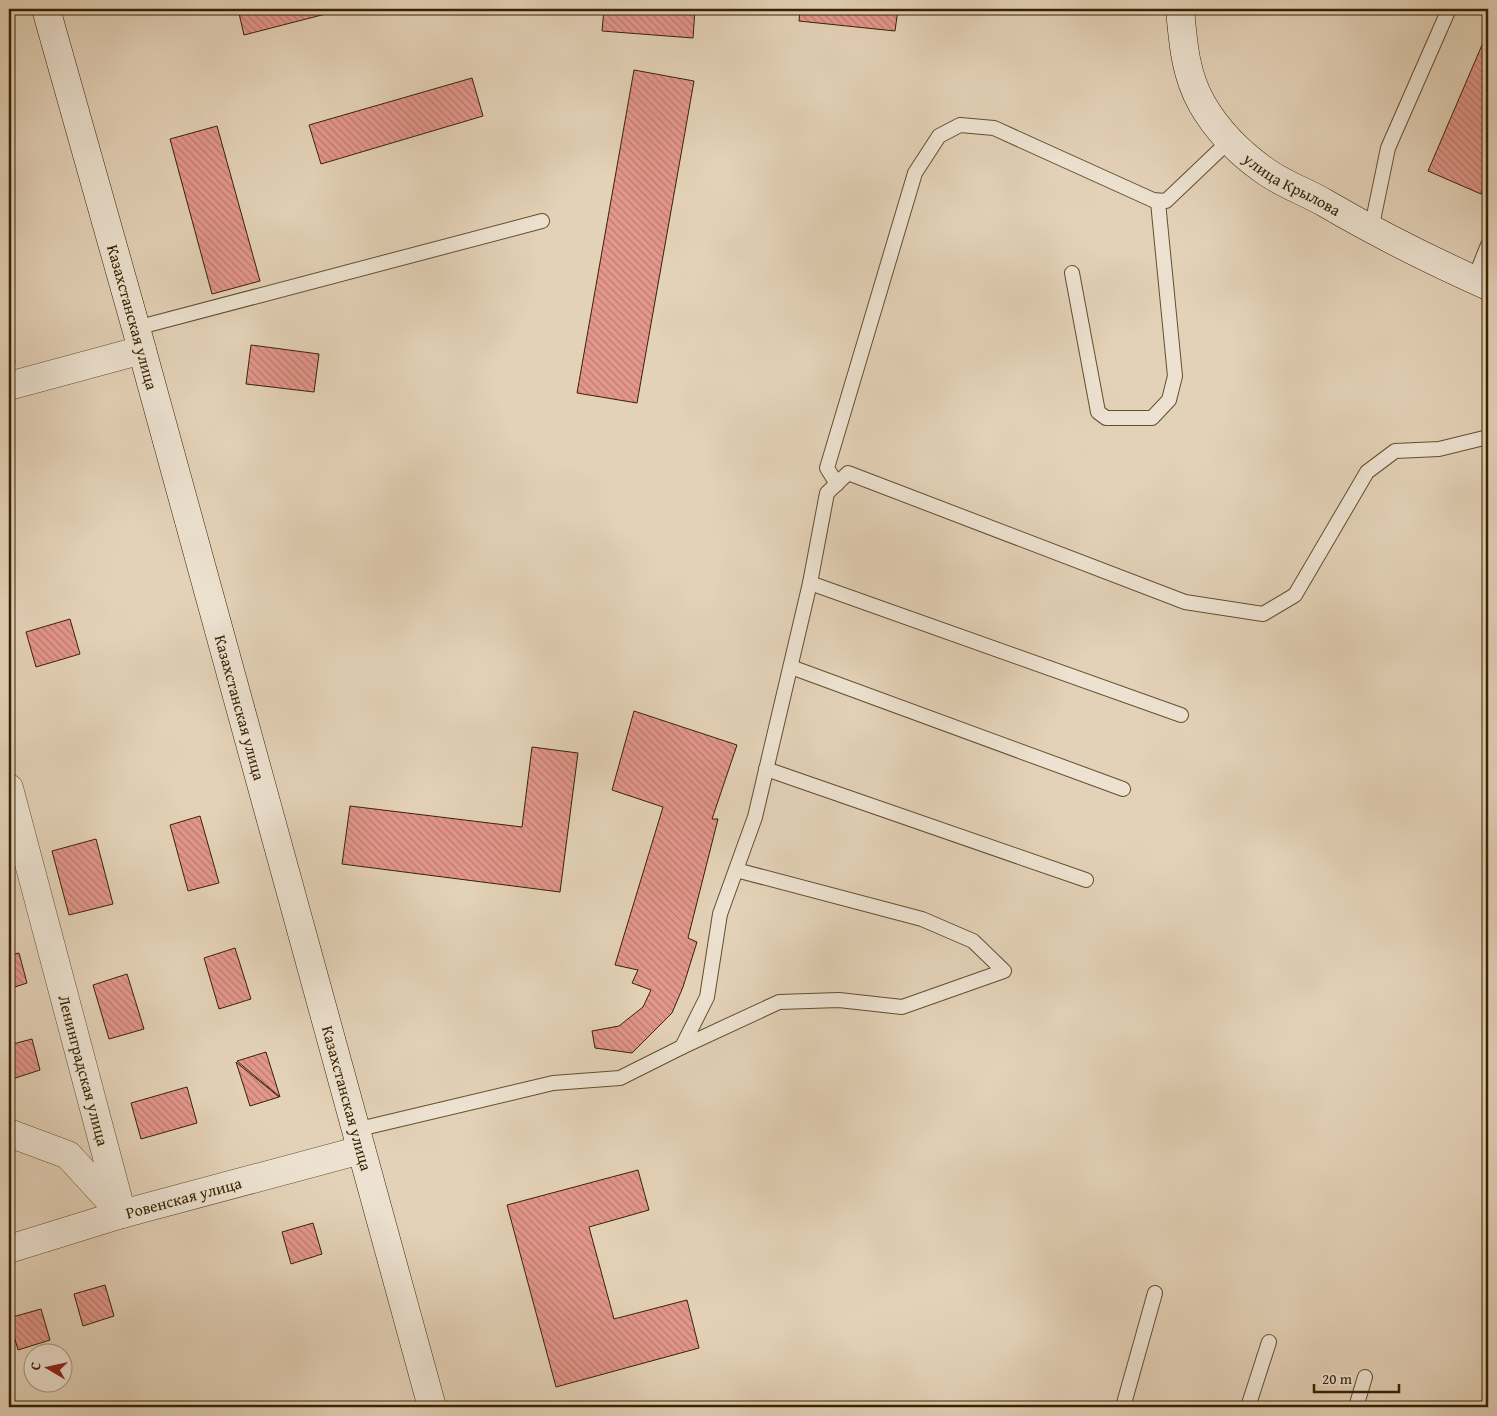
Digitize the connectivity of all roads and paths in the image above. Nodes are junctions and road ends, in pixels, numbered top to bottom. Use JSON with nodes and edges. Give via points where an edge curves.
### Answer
{"nodes":[{"id":1,"x":46,"y":9,"type":"edge"},
{"id":2,"x":1180,"y":9,"type":"edge"},
{"id":3,"x":1449,"y":9,"type":"edge"},
{"id":4,"x":1230,"y":140,"type":"junction"},
{"id":5,"x":1158,"y":202,"type":"junction"},
{"id":6,"x":542,"y":221,"type":"dead end"},
{"id":7,"x":1371,"y":230,"type":"junction"},
{"id":8,"x":1488,"y":245,"type":"edge"},
{"id":9,"x":1072,"y":273,"type":"dead end"},
{"id":10,"x":1481,"y":283,"type":"edge"},
{"id":11,"x":139,"y":339,"type":"junction"},
{"id":12,"x":9,"y":386,"type":"edge"},
{"id":13,"x":1488,"y":437,"type":"edge"},
{"id":14,"x":837,"y":484,"type":"junction"},
{"id":15,"x":810,"y":583,"type":"junction"},
{"id":16,"x":791,"y":667,"type":"junction"},
{"id":17,"x":1181,"y":715,"type":"dead end"},
{"id":18,"x":766,"y":769,"type":"junction"},
{"id":19,"x":9,"y":788,"type":"edge"},
{"id":20,"x":1123,"y":789,"type":"dead end"},
{"id":21,"x":736,"y":870,"type":"junction"},
{"id":22,"x":1086,"y":880,"type":"dead end"},
{"id":23,"x":682,"y":1047,"type":"junction"},
{"id":24,"x":9,"y":1133,"type":"edge"},
{"id":25,"x":358,"y":1140,"type":"junction"},
{"id":26,"x":122,"y":1214,"type":"junction"},
{"id":27,"x":9,"y":1249,"type":"edge"},
{"id":28,"x":1155,"y":1293,"type":"dead end"},
{"id":29,"x":1270,"y":1342,"type":"dead end"},
{"id":30,"x":1365,"y":1377,"type":"dead end"},
{"id":31,"x":432,"y":1407,"type":"edge"},
{"id":32,"x":1123,"y":1407,"type":"edge"},
{"id":33,"x":1248,"y":1407,"type":"edge"},
{"id":34,"x":1356,"y":1407,"type":"edge"}],
"edges":[{"from":1,"to":11,"type":"street","name":"Казахстанская улица"},
{"from":2,"to":4,"type":"street","name":"улица Крылова","via":[[1184,55],[1189,72],[1202,104]]},
{"from":3,"to":7,"type":"lane","via":[[1388,148]]},
{"from":4,"to":5,"type":"lane","via":[[1166,201]]},
{"from":4,"to":7,"type":"street","name":"улица Крылова","via":[[1266,171]]},
{"from":5,"to":9,"type":"lane","via":[[1175,376],[1169,400],[1152,418],[1106,418],[1098,412]]},
{"from":5,"to":14,"type":"lane","via":[[994,128],[960,124],[939,136],[915,174],[827,468]]},
{"from":6,"to":11,"type":"lane"},
{"from":7,"to":10,"type":"street","name":"улица Крылова"},
{"from":8,"to":10,"type":"lane"},
{"from":11,"to":12,"type":"street"},
{"from":11,"to":25,"type":"street","name":"Казахстанская улица"},
{"from":13,"to":14,"type":"lane","via":[[1439,449],[1395,451],[1367,472],[1295,595],[1263,614],[1185,602],[848,473]]},
{"from":14,"to":15,"type":"lane","via":[[827,493]]},
{"from":15,"to":16,"type":"lane"},
{"from":15,"to":17,"type":"lane"},
{"from":16,"to":18,"type":"lane"},
{"from":16,"to":20,"type":"lane"},
{"from":18,"to":21,"type":"lane","via":[[755,816]]},
{"from":18,"to":22,"type":"lane"},
{"from":19,"to":26,"type":"street","name":"Ленинградская улица"},
{"from":21,"to":23,"type":"lane","via":[[720,914],[707,997]]},
{"from":21,"to":23,"type":"lane","via":[[922,919],[973,941],[1004,971],[902,1007],[839,1000],[779,1002]]},
{"from":23,"to":25,"type":"lane","via":[[620,1078],[553,1083]]},
{"from":24,"to":26,"type":"street","via":[[68,1155]]},
{"from":25,"to":26,"type":"street","name":"Ровенская улица"},
{"from":25,"to":31,"type":"street","name":"Казахстанская улица"},
{"from":26,"to":27,"type":"street","name":"Ровенская улица"},
{"from":28,"to":32,"type":"lane"},
{"from":29,"to":33,"type":"lane"},
{"from":30,"to":34,"type":"lane"}]}
